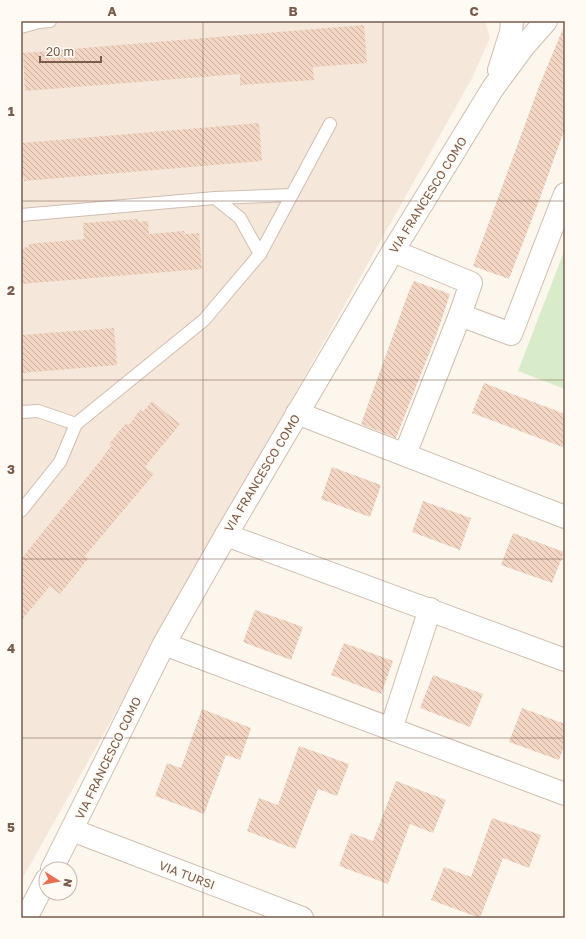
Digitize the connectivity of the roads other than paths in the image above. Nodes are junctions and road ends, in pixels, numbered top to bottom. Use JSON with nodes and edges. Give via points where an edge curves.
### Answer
{"nodes":[{"id":1,"x":50,"y":21,"type":"edge"},
{"id":2,"x":512,"y":21,"type":"edge"},
{"id":3,"x":546,"y":21,"type":"edge"},
{"id":4,"x":21,"y":27,"type":"edge"},
{"id":5,"x":493,"y":88,"type":"junction"},
{"id":6,"x":330,"y":124,"type":"dead end"},
{"id":7,"x":565,"y":194,"type":"edge"},
{"id":8,"x":291,"y":195,"type":"junction"},
{"id":9,"x":215,"y":198,"type":"junction"},
{"id":10,"x":21,"y":215,"type":"edge"},
{"id":11,"x":393,"y":251,"type":"junction"},
{"id":12,"x":260,"y":254,"type":"junction"},
{"id":13,"x":460,"y":315,"type":"junction"},
{"id":14,"x":21,"y":412,"type":"edge"},
{"id":15,"x":297,"y":413,"type":"junction"},
{"id":16,"x":76,"y":424,"type":"junction"},
{"id":17,"x":405,"y":454,"type":"junction"},
{"id":18,"x":21,"y":511,"type":"edge"},
{"id":19,"x":565,"y":517,"type":"edge"},
{"id":20,"x":226,"y":534,"type":"junction"},
{"id":21,"x":430,"y":609,"type":"junction"},
{"id":22,"x":164,"y":644,"type":"junction"},
{"id":23,"x":565,"y":660,"type":"edge"},
{"id":24,"x":391,"y":729,"type":"junction"},
{"id":25,"x":565,"y":794,"type":"edge"},
{"id":26,"x":72,"y":830,"type":"junction"},
{"id":27,"x":56,"y":861,"type":"edge"},
{"id":28,"x":38,"y":895,"type":"edge"},
{"id":29,"x":26,"y":918,"type":"edge"},
{"id":30,"x":302,"y":918,"type":"edge"}],
"edges":[{"from":1,"to":4,"type":"lane"},
{"from":2,"to":5,"type":"street","name":"VIA FRANCESCO COMO","via":[[504,58]]},
{"from":3,"to":5,"type":"street","name":"VIA FRANCESCO COMO"},
{"from":5,"to":11,"type":"street","name":"VIA FRANCESCO COMO"},
{"from":6,"to":8,"type":"lane"},
{"from":7,"to":13,"type":"street","via":[[511,334]]},
{"from":8,"to":9,"type":"lane"},
{"from":8,"to":12,"type":"lane"},
{"from":9,"to":10,"type":"lane"},
{"from":9,"to":12,"type":"lane","via":[[240,218]]},
{"from":11,"to":13,"type":"street","via":[[471,283]]},
{"from":11,"to":15,"type":"street","name":"VIA FRANCESCO COMO"},
{"from":12,"to":16,"type":"lane","via":[[204,320]]},
{"from":13,"to":17,"type":"street"},
{"from":14,"to":16,"type":"lane","via":[[38,411]]},
{"from":15,"to":17,"type":"street"},
{"from":15,"to":20,"type":"street","name":"VIA FRANCESCO COMO"},
{"from":16,"to":18,"type":"lane","via":[[60,462]]},
{"from":17,"to":19,"type":"street"},
{"from":20,"to":21,"type":"street"},
{"from":20,"to":22,"type":"street","name":"VIA FRANCESCO COMO"},
{"from":21,"to":23,"type":"street"},
{"from":21,"to":24,"type":"street"},
{"from":22,"to":24,"type":"street"},
{"from":22,"to":26,"type":"street","name":"VIA FRANCESCO COMO"},
{"from":24,"to":25,"type":"street"},
{"from":26,"to":27,"type":"street","name":"VIA FRANCESCO COMO"},
{"from":26,"to":30,"type":"street","name":"VIA TURSI"},
{"from":28,"to":29,"type":"street"}]}
